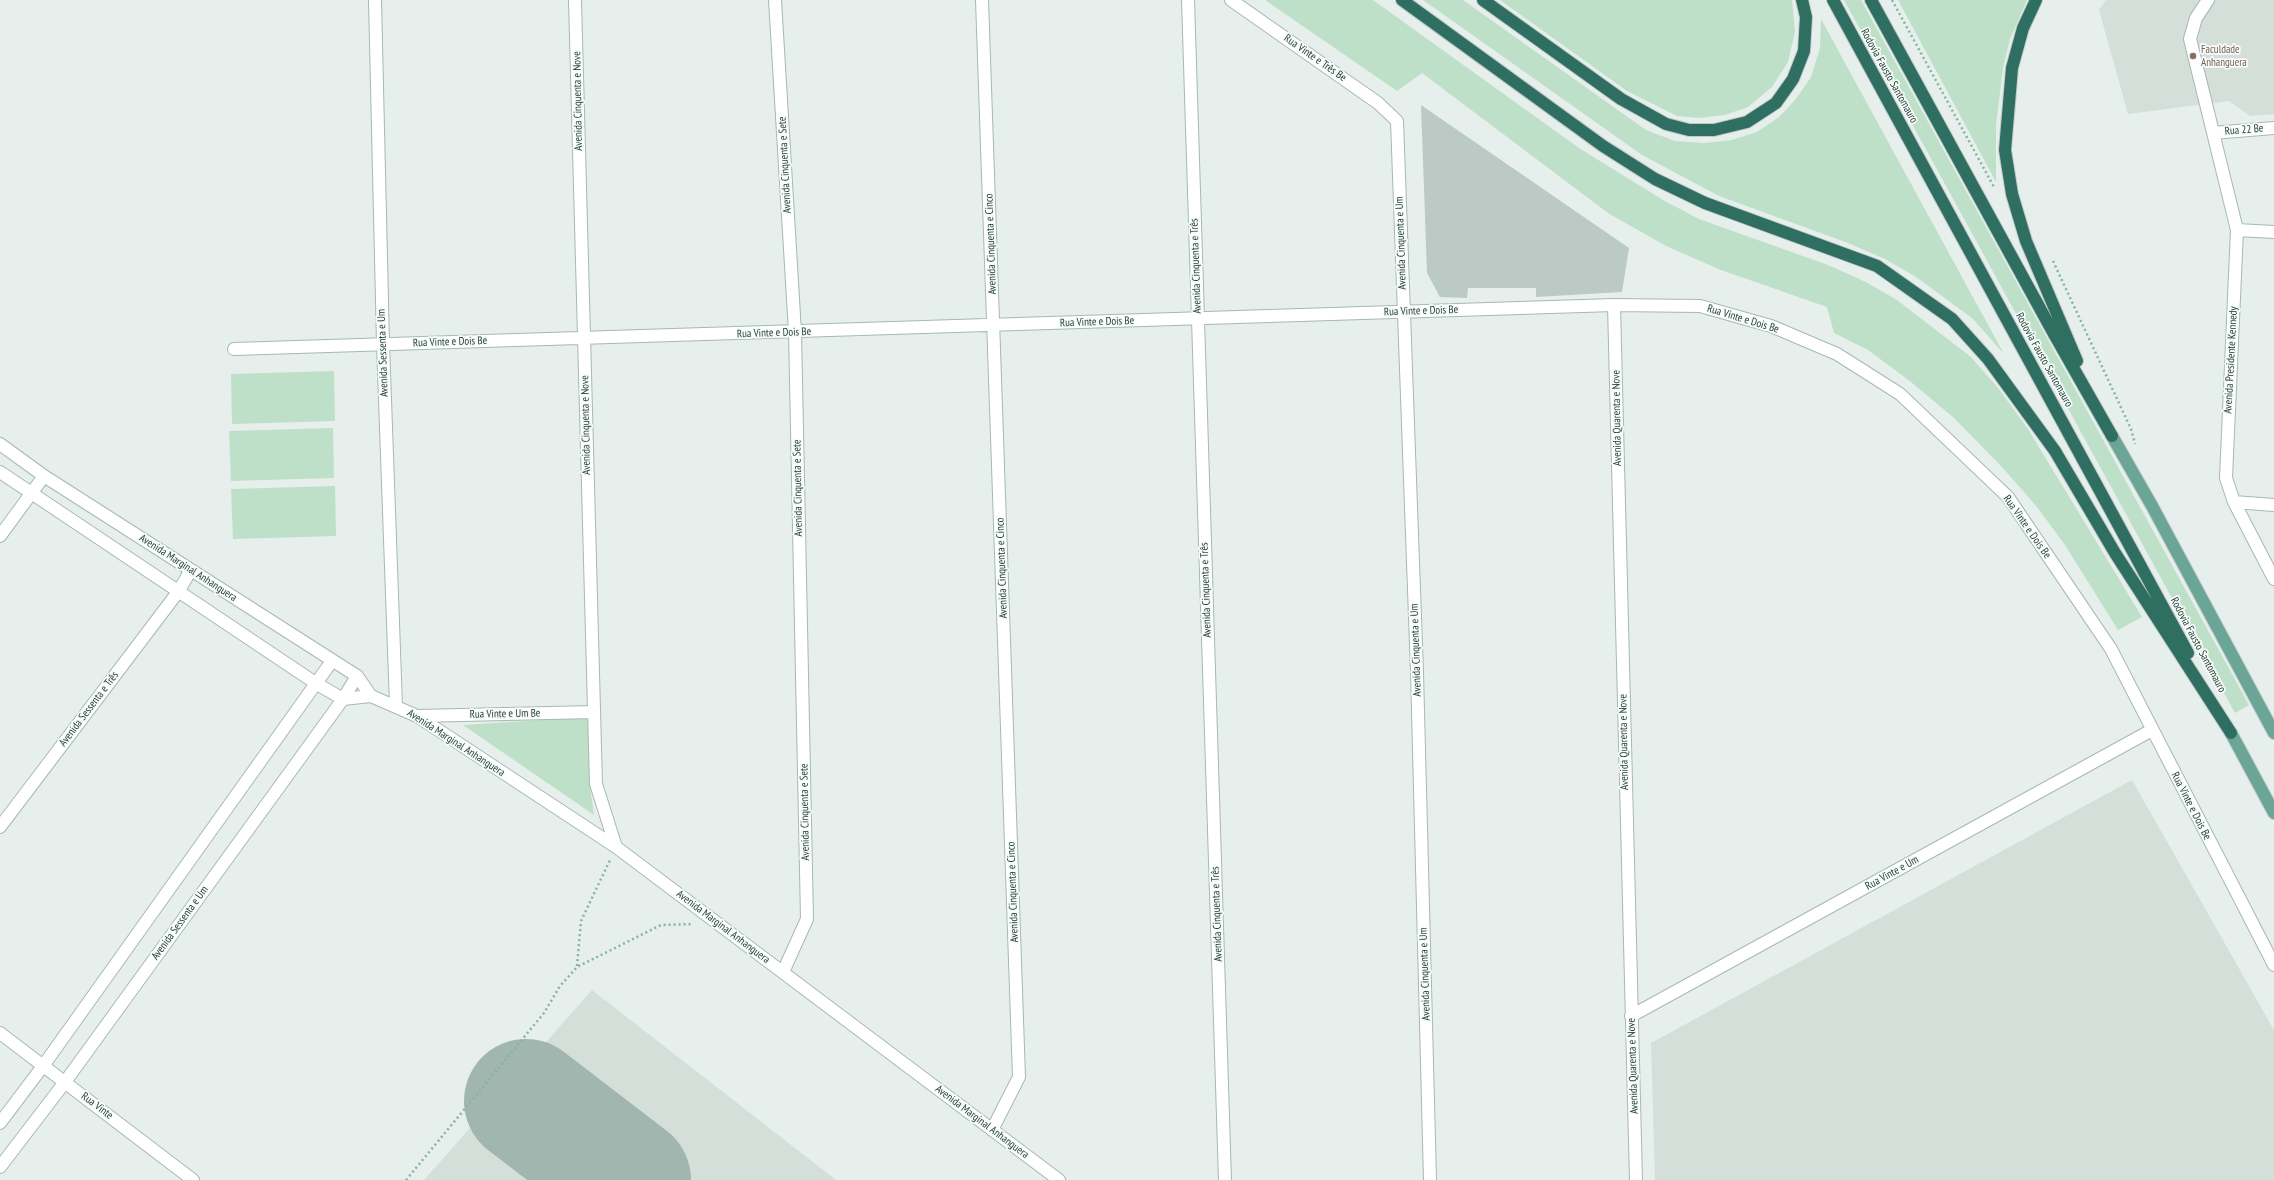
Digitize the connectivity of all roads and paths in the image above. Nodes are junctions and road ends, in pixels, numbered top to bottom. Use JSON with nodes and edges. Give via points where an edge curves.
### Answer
{"nodes":[{"id":1,"x":375,"y":0,"type":"edge"},
{"id":2,"x":575,"y":0,"type":"edge"},
{"id":3,"x":776,"y":0,"type":"edge"},
{"id":4,"x":982,"y":0,"type":"edge"},
{"id":5,"x":1188,"y":0,"type":"edge"},
{"id":6,"x":1231,"y":0,"type":"edge"},
{"id":7,"x":1402,"y":0,"type":"edge"},
{"id":8,"x":1482,"y":0,"type":"edge"},
{"id":9,"x":1802,"y":0,"type":"edge"},
{"id":10,"x":1833,"y":0,"type":"edge"},
{"id":11,"x":1871,"y":0,"type":"edge"},
{"id":12,"x":2036,"y":0,"type":"edge"},
{"id":13,"x":2208,"y":0,"type":"edge"},
{"id":14,"x":1397,"y":121,"type":"joint"},
{"id":15,"x":2274,"y":128,"type":"edge"},
{"id":16,"x":2213,"y":132,"type":"junction"},
{"id":17,"x":2237,"y":230,"type":"junction"},
{"id":18,"x":2274,"y":232,"type":"edge"},
{"id":19,"x":1614,"y":304,"type":"junction"},
{"id":20,"x":1404,"y":312,"type":"junction"},
{"id":21,"x":1198,"y":318,"type":"junction"},
{"id":22,"x":994,"y":325,"type":"junction"},
{"id":23,"x":795,"y":332,"type":"junction"},
{"id":24,"x":584,"y":338,"type":"junction"},
{"id":25,"x":383,"y":344,"type":"junction"},
{"id":26,"x":234,"y":349,"type":"dead end"},
{"id":27,"x":2112,"y":436,"type":"junction"},
{"id":28,"x":0,"y":444,"type":"edge"},
{"id":29,"x":0,"y":472,"type":"edge"},
{"id":30,"x":44,"y":476,"type":"junction"},
{"id":31,"x":31,"y":495,"type":"junction"},
{"id":32,"x":2234,"y":502,"type":"junction"},
{"id":33,"x":2274,"y":505,"type":"edge"},
{"id":34,"x":0,"y":536,"type":"edge"},
{"id":35,"x":191,"y":570,"type":"junction"},
{"id":36,"x":2274,"y":579,"type":"edge"},
{"id":37,"x":178,"y":592,"type":"junction"},
{"id":38,"x":332,"y":661,"type":"junction"},
{"id":39,"x":357,"y":676,"type":"junction"},
{"id":40,"x":317,"y":684,"type":"junction"},
{"id":41,"x":372,"y":696,"type":"junction"},
{"id":42,"x":343,"y":700,"type":"junction"},
{"id":43,"x":396,"y":706,"type":"junction"},
{"id":44,"x":593,"y":712,"type":"junction"},
{"id":45,"x":417,"y":716,"type":"junction"},
{"id":46,"x":2152,"y":730,"type":"junction"},
{"id":47,"x":2273,"y":731,"type":"edge"},
{"id":48,"x":2231,"y":733,"type":"junction"},
{"id":49,"x":2274,"y":813,"type":"edge"},
{"id":50,"x":0,"y":827,"type":"edge"},
{"id":51,"x":616,"y":847,"type":"junction"},
{"id":52,"x":718,"y":923,"type":"junction"},
{"id":53,"x":2274,"y":965,"type":"edge"},
{"id":54,"x":577,"y":967,"type":"junction"},
{"id":55,"x":783,"y":972,"type":"junction"},
{"id":56,"x":1631,"y":1016,"type":"junction"},
{"id":57,"x":0,"y":1032,"type":"edge"},
{"id":58,"x":43,"y":1066,"type":"junction"},
{"id":59,"x":64,"y":1082,"type":"junction"},
{"id":60,"x":0,"y":1123,"type":"edge"},
{"id":61,"x":992,"y":1130,"type":"junction"},
{"id":62,"x":0,"y":1167,"type":"edge"},
{"id":63,"x":194,"y":1180,"type":"edge"},
{"id":64,"x":406,"y":1180,"type":"edge"},
{"id":65,"x":1059,"y":1180,"type":"edge"},
{"id":66,"x":1225,"y":1180,"type":"edge"},
{"id":67,"x":1430,"y":1180,"type":"edge"},
{"id":68,"x":1636,"y":1180,"type":"edge"}],
"edges":[{"from":1,"to":25,"type":"street","name":"Avenida Sessenta e Um"},
{"from":2,"to":24,"type":"street","name":"Avenida Cinquenta e Nove"},
{"from":3,"to":23,"type":"street","name":"Avenida Cinquenta e Sete"},
{"from":4,"to":22,"type":"street","name":"Avenida Cinquenta e Cinco"},
{"from":5,"to":21,"type":"street","name":"Avenida Cinquenta e Três"},
{"from":6,"to":14,"type":"street","name":"Rua Vinte e Três Be","via":[[1378,103]]},
{"from":7,"to":48,"type":"highway","via":[[1603,146],[1655,179],[1705,203],[1877,266],[1952,319],[1988,359],[2055,451],[2115,553]]},
{"from":8,"to":9,"type":"highway","via":[[1627,102],[1666,124],[1689,130],[1714,130],[1747,122],[1776,103],[1793,79],[1804,51],[1806,17]]},
{"from":10,"to":48,"type":"highway","name":"Rodovia Fausto Santomauro"},
{"from":11,"to":27,"type":"highway","name":"Rodovia Fausto Santomauro","via":[[2050,328]]},
{"from":12,"to":27,"type":"highway","via":[[2023,28],[2011,75],[2004,150],[2012,194],[2026,241],[2055,314]]},
{"from":13,"to":16,"type":"street","name":"Avenida Presidente Kennedy","via":[[2196,18],[2190,39]]},
{"from":14,"to":20,"type":"street","name":"Avenida Cinquenta e Um"},
{"from":15,"to":16,"type":"street","name":"Rua 22 Be"},
{"from":16,"to":17,"type":"street","name":"Avenida Presidente Kennedy"},
{"from":17,"to":18,"type":"street"},
{"from":17,"to":32,"type":"street","name":"Avenida Presidente Kennedy","via":[[2226,478]]},
{"from":19,"to":20,"type":"street","name":"Rua Vinte e Dois Be"},
{"from":19,"to":46,"type":"street","name":"Rua Vinte e Dois Be","via":[[1700,306],[1771,326],[1837,354],[1900,394],[2008,497],[2111,649]]},
{"from":19,"to":56,"type":"street","name":"Avenida Quarenta e Nove"},
{"from":20,"to":21,"type":"street","name":"Rua Vinte e Dois Be"},
{"from":20,"to":67,"type":"street","name":"Avenida Cinquenta e Um","via":[[1417,672]]},
{"from":21,"to":22,"type":"street","name":"Rua Vinte e Dois Be"},
{"from":21,"to":66,"type":"street","name":"Avenida Cinquenta e Três"},
{"from":22,"to":23,"type":"street","name":"Rua Vinte e Dois Be"},
{"from":22,"to":61,"type":"street","name":"Avenida Cinquenta e Cinco","via":[[1019,1078]]},
{"from":23,"to":24,"type":"street","name":"Rua Vinte e Dois Be"},
{"from":23,"to":55,"type":"street","name":"Avenida Cinquenta e Sete","via":[[807,919]]},
{"from":24,"to":25,"type":"street","name":"Rua Vinte e Dois Be"},
{"from":24,"to":44,"type":"street","name":"Avenida Cinquenta e Nove"},
{"from":25,"to":26,"type":"street","name":"Rua Vinte e Dois Be"},
{"from":25,"to":43,"type":"street","name":"Avenida Sessenta e Um"},
{"from":27,"to":47,"type":"main road"},
{"from":28,"to":30,"type":"street","name":"Avenida Marginal Anhanguera"},
{"from":29,"to":31,"type":"street"},
{"from":30,"to":31,"type":"street"},
{"from":30,"to":35,"type":"street","name":"Avenida Marginal Anhanguera"},
{"from":31,"to":34,"type":"street"},
{"from":31,"to":37,"type":"street"},
{"from":32,"to":33,"type":"street"},
{"from":32,"to":36,"type":"street","name":"Avenida Presidente Kennedy"},
{"from":35,"to":37,"type":"street","name":"Avenida Sessenta e Três"},
{"from":35,"to":38,"type":"street","name":"Avenida Marginal Anhanguera"},
{"from":37,"to":40,"type":"street"},
{"from":37,"to":50,"type":"street","name":"Avenida Sessenta e Três"},
{"from":38,"to":39,"type":"street","name":"Avenida Marginal Anhanguera"},
{"from":38,"to":40,"type":"street"},
{"from":39,"to":41,"type":"street","name":"Avenida Marginal Anhanguera"},
{"from":39,"to":42,"type":"street","name":"Avenida Sessenta e Um"},
{"from":40,"to":42,"type":"street"},
{"from":40,"to":58,"type":"street"},
{"from":41,"to":42,"type":"street"},
{"from":41,"to":43,"type":"street","name":"Avenida Marginal Anhanguera"},
{"from":42,"to":59,"type":"street","name":"Avenida Sessenta e Um"},
{"from":43,"to":45,"type":"street","name":"Avenida Marginal Anhanguera"},
{"from":44,"to":45,"type":"street","name":"Rua Vinte e Um Be"},
{"from":44,"to":51,"type":"street","name":"Avenida Cinquenta e Nove","via":[[596,784]]},
{"from":45,"to":51,"type":"street","name":"Avenida Marginal Anhanguera"},
{"from":46,"to":53,"type":"street","name":"Rua Vinte e Dois Be"},
{"from":46,"to":56,"type":"street","name":"Rua Vinte e Um"},
{"from":48,"to":49,"type":"main road"},
{"from":51,"to":52,"type":"street","name":"Avenida Marginal Anhanguera"},
{"from":51,"to":54,"type":"path","via":[[581,921]]},
{"from":52,"to":54,"type":"path","via":[[661,925]]},
{"from":52,"to":55,"type":"street","name":"Avenida Marginal Anhanguera"},
{"from":54,"to":64,"type":"path","via":[[560,986],[544,1013]]},
{"from":55,"to":61,"type":"street","name":"Avenida Marginal Anhanguera"},
{"from":56,"to":68,"type":"street","name":"Avenida Quarenta e Nove"},
{"from":57,"to":58,"type":"street","name":"Rua Vinte"},
{"from":58,"to":59,"type":"street","name":"Rua Vinte"},
{"from":58,"to":60,"type":"street"},
{"from":59,"to":62,"type":"street","name":"Avenida Sessenta e Um"},
{"from":59,"to":63,"type":"street","name":"Rua Vinte"},
{"from":61,"to":65,"type":"street","name":"Avenida Marginal Anhanguera"}]}
